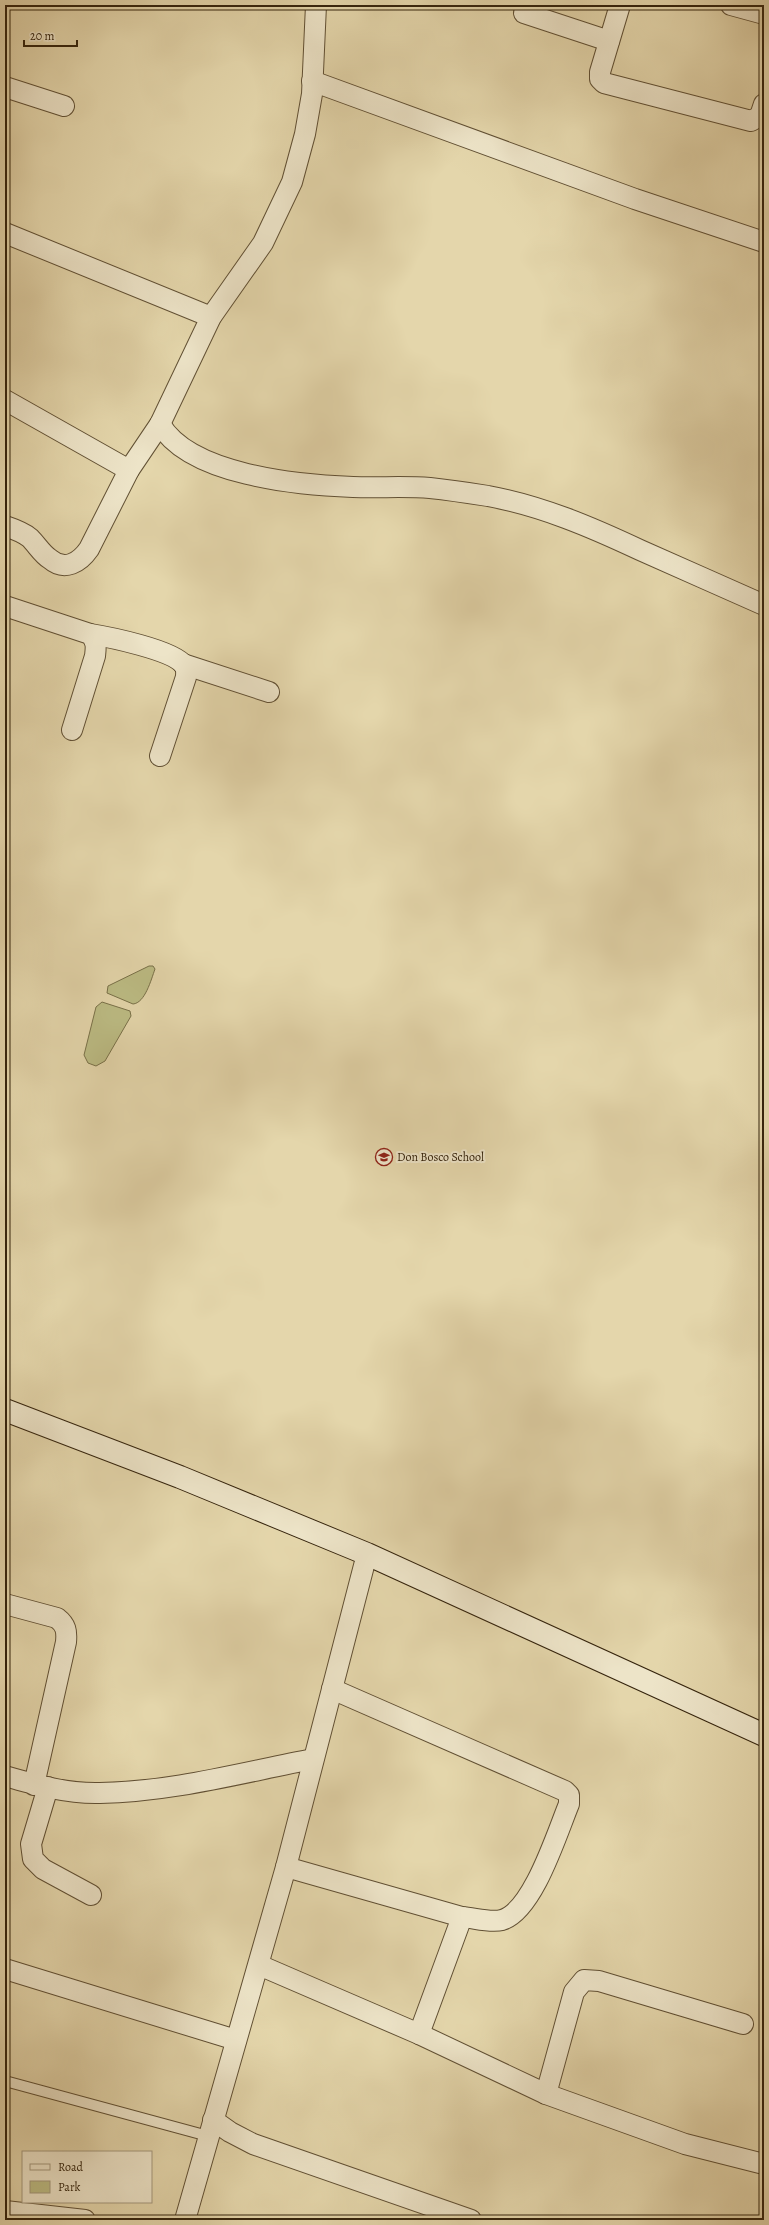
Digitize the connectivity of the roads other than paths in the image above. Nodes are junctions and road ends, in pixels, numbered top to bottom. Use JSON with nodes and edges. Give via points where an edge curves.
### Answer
{"nodes":[{"id":1,"x":316,"y":5,"type":"edge"},
{"id":2,"x":620,"y":5,"type":"edge"},
{"id":3,"x":731,"y":5,"type":"edge"},
{"id":4,"x":524,"y":13,"type":"dead end"},
{"id":5,"x":764,"y":14,"type":"edge"},
{"id":6,"x":609,"y":41,"type":"junction"},
{"id":7,"x":312,"y":81,"type":"junction"},
{"id":8,"x":5,"y":87,"type":"edge"},
{"id":9,"x":764,"y":104,"type":"edge"},
{"id":10,"x":64,"y":106,"type":"dead end"},
{"id":11,"x":5,"y":233,"type":"edge"},
{"id":12,"x":764,"y":242,"type":"edge"},
{"id":13,"x":211,"y":317,"type":"junction"},
{"id":14,"x":5,"y":400,"type":"edge"},
{"id":15,"x":160,"y":424,"type":"junction"},
{"id":16,"x":129,"y":470,"type":"junction"},
{"id":17,"x":5,"y":526,"type":"edge"},
{"id":18,"x":764,"y":605,"type":"edge"},
{"id":19,"x":5,"y":606,"type":"edge"},
{"id":20,"x":90,"y":634,"type":"junction"},
{"id":21,"x":183,"y":664,"type":"junction"},
{"id":22,"x":269,"y":692,"type":"dead end"},
{"id":23,"x":72,"y":730,"type":"dead end"},
{"id":24,"x":160,"y":756,"type":"dead end"},
{"id":25,"x":5,"y":1410,"type":"edge"},
{"id":26,"x":367,"y":1554,"type":"junction"},
{"id":27,"x":5,"y":1604,"type":"edge"},
{"id":28,"x":332,"y":1689,"type":"junction"},
{"id":29,"x":764,"y":1735,"type":"edge"},
{"id":30,"x":313,"y":1759,"type":"junction"},
{"id":31,"x":5,"y":1776,"type":"edge"},
{"id":32,"x":41,"y":1786,"type":"junction"},
{"id":33,"x":286,"y":1867,"type":"junction"},
{"id":34,"x":91,"y":1895,"type":"dead end"},
{"id":35,"x":462,"y":1917,"type":"junction"},
{"id":36,"x":259,"y":1965,"type":"junction"},
{"id":37,"x":5,"y":1969,"type":"edge"},
{"id":38,"x":150,"y":2000,"type":"dead end"},
{"id":39,"x":743,"y":2024,"type":"dead end"},
{"id":40,"x":419,"y":2034,"type":"junction"},
{"id":41,"x":238,"y":2036,"type":"junction"},
{"id":42,"x":5,"y":2081,"type":"edge"},
{"id":43,"x":546,"y":2094,"type":"junction"},
{"id":44,"x":211,"y":2128,"type":"junction"},
{"id":45,"x":764,"y":2164,"type":"edge"},
{"id":46,"x":8,"y":2214,"type":"edge"},
{"id":47,"x":85,"y":2220,"type":"edge"},
{"id":48,"x":186,"y":2220,"type":"edge"},
{"id":49,"x":471,"y":2220,"type":"edge"}],
"edges":[{"from":1,"to":7,"type":"street"},
{"from":2,"to":6,"type":"street"},
{"from":3,"to":5,"type":"street"},
{"from":4,"to":6,"type":"street"},
{"from":6,"to":9,"type":"street","via":[[600,72],[600,79],[604,83],[751,120],[760,116]]},
{"from":7,"to":12,"type":"street","via":[[634,199]]},
{"from":7,"to":13,"type":"street","via":[[305,134],[292,182],[278,215]]},
{"from":8,"to":10,"type":"street"},
{"from":11,"to":13,"type":"street"},
{"from":13,"to":15,"type":"street"},
{"from":14,"to":16,"type":"street"},
{"from":15,"to":16,"type":"street"},
{"from":15,"to":18,"type":"street","via":[[166,435],[190,454],[263,478],[350,487],[429,488],[488,496],[534,507],[580,523]]},
{"from":16,"to":17,"type":"street","via":[[89,549],[76,563],[68,565],[50,560],[30,538]]},
{"from":19,"to":20,"type":"street"},
{"from":20,"to":21,"type":"street","via":[[128,641]]},
{"from":20,"to":23,"type":"street","via":[[96,645],[95,656]]},
{"from":21,"to":22,"type":"street"},
{"from":21,"to":24,"type":"street","via":[[186,677]]},
{"from":25,"to":26,"type":"street","via":[[180,1477]]},
{"from":26,"to":28,"type":"street"},
{"from":26,"to":29,"type":"street"},
{"from":27,"to":32,"type":"street","via":[[57,1618],[63,1622],[66,1629],[66,1642]]},
{"from":28,"to":30,"type":"street"},
{"from":28,"to":35,"type":"street","via":[[565,1791],[569,1795],[569,1804],[540,1874],[517,1912],[502,1920]]},
{"from":30,"to":32,"type":"street","via":[[149,1789],[100,1793]]},
{"from":30,"to":33,"type":"street"},
{"from":31,"to":32,"type":"street"},
{"from":32,"to":34,"type":"street","via":[[31,1844],[32,1859],[43,1869]]},
{"from":33,"to":35,"type":"street"},
{"from":33,"to":36,"type":"street"},
{"from":35,"to":40,"type":"street"},
{"from":36,"to":40,"type":"street"},
{"from":36,"to":41,"type":"street"},
{"from":37,"to":41,"type":"street"},
{"from":38,"to":41,"type":"street"},
{"from":39,"to":43,"type":"street","via":[[599,1981],[584,1980],[574,1992]]},
{"from":40,"to":43,"type":"street"},
{"from":41,"to":44,"type":"street"},
{"from":42,"to":44,"type":"lane"},
{"from":43,"to":45,"type":"street","via":[[685,2144]]},
{"from":44,"to":48,"type":"street"},
{"from":44,"to":49,"type":"street","via":[[230,2132],[253,2144]]},
{"from":46,"to":47,"type":"street"}]}
